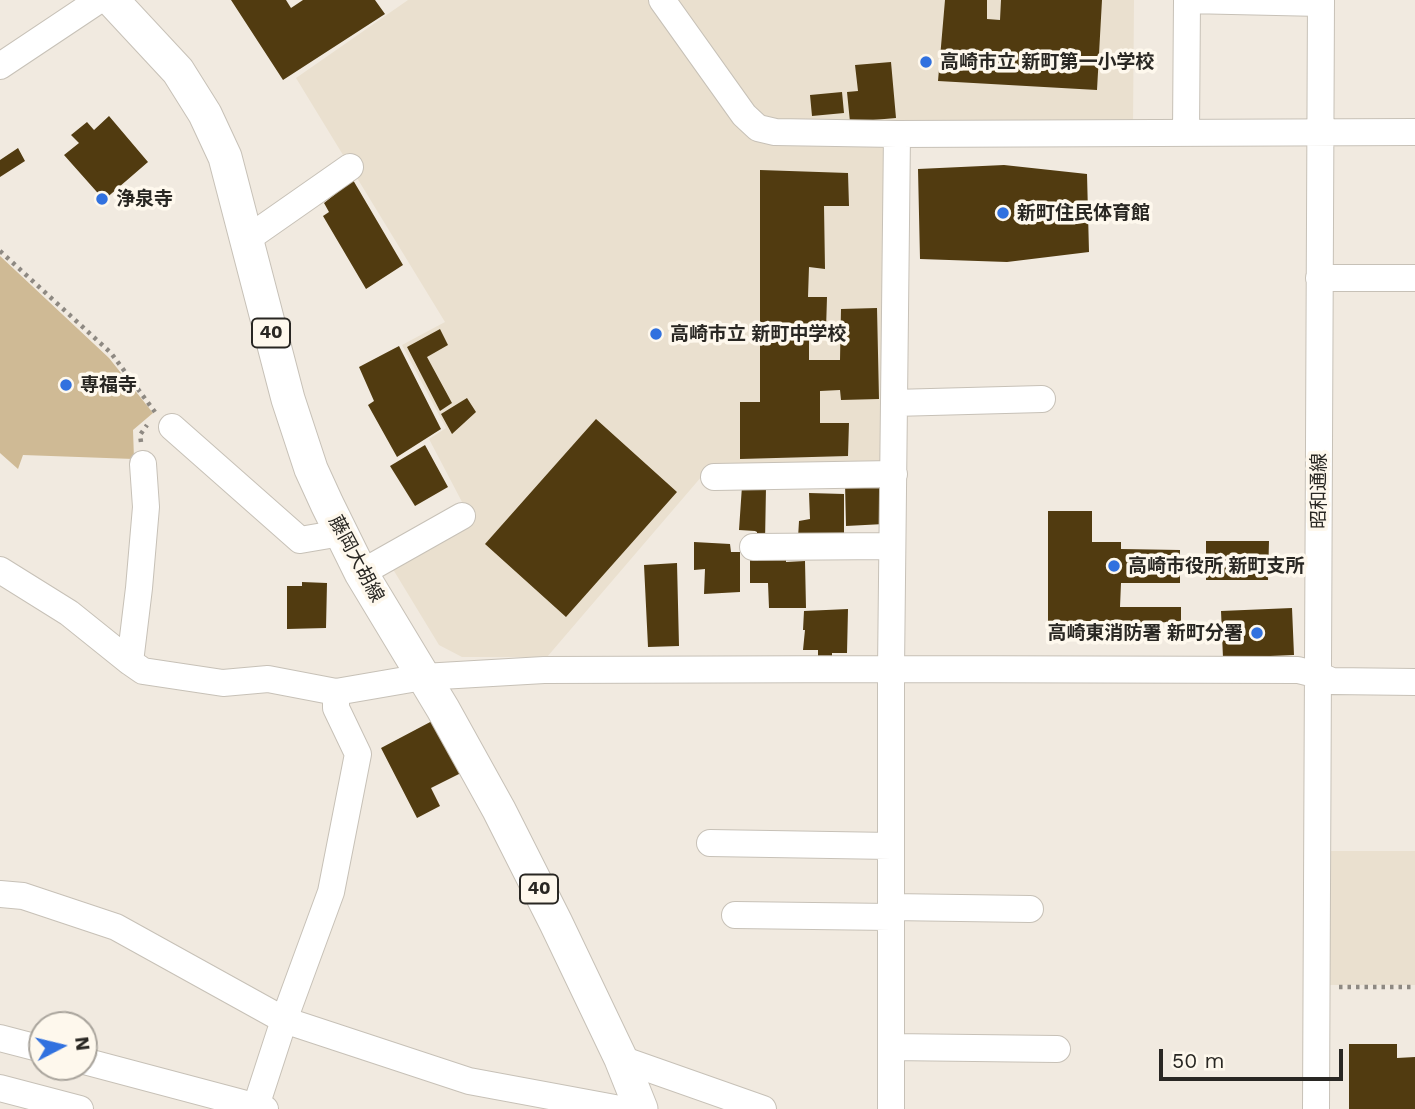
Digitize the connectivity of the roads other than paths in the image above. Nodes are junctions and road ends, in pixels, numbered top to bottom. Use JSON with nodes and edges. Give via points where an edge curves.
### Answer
{"nodes":[{"id":1,"x":662,"y":0,"type":"edge"},
{"id":2,"x":117,"y":2,"type":"edge"},
{"id":3,"x":1321,"y":2,"type":"edge"},
{"id":4,"x":0,"y":66,"type":"edge"},
{"id":5,"x":1415,"y":132,"type":"edge"},
{"id":6,"x":1186,"y":133,"type":"junction"},
{"id":7,"x":1320,"y":133,"type":"junction"},
{"id":8,"x":897,"y":134,"type":"junction"},
{"id":9,"x":350,"y":167,"type":"dead end"},
{"id":10,"x":247,"y":239,"type":"junction"},
{"id":11,"x":1319,"y":278,"type":"junction"},
{"id":12,"x":1415,"y":278,"type":"edge"},
{"id":13,"x":1042,"y":399,"type":"dead end"},
{"id":14,"x":894,"y":403,"type":"junction"},
{"id":15,"x":172,"y":426,"type":"road end"},
{"id":16,"x":143,"y":464,"type":"dead end"},
{"id":17,"x":894,"y":474,"type":"junction"},
{"id":18,"x":713,"y":477,"type":"dead end"},
{"id":19,"x":461,"y":516,"type":"dead end"},
{"id":20,"x":341,"y":533,"type":"junction"},
{"id":21,"x":892,"y":546,"type":"junction"},
{"id":22,"x":753,"y":547,"type":"dead end"},
{"id":23,"x":0,"y":570,"type":"edge"},
{"id":24,"x":361,"y":573,"type":"junction"},
{"id":25,"x":130,"y":662,"type":"junction"},
{"id":26,"x":891,"y":669,"type":"junction"},
{"id":27,"x":1318,"y":675,"type":"junction"},
{"id":28,"x":424,"y":677,"type":"junction"},
{"id":29,"x":1415,"y":682,"type":"edge"},
{"id":30,"x":336,"y":692,"type":"junction"},
{"id":31,"x":710,"y":843,"type":"dead end"},
{"id":32,"x":891,"y":846,"type":"junction"},
{"id":33,"x":0,"y":894,"type":"edge"},
{"id":34,"x":1030,"y":909,"type":"dead end"},
{"id":35,"x":891,"y":912,"type":"junction"},
{"id":36,"x":735,"y":915,"type":"dead end"},
{"id":37,"x":284,"y":1020,"type":"junction"},
{"id":38,"x":0,"y":1038,"type":"edge"},
{"id":39,"x":28,"y":1045,"type":"edge"},
{"id":40,"x":891,"y":1047,"type":"junction"},
{"id":41,"x":1056,"y":1049,"type":"dead end"},
{"id":42,"x":621,"y":1059,"type":"junction"},
{"id":43,"x":98,"y":1065,"type":"edge"},
{"id":44,"x":0,"y":1087,"type":"edge"},
{"id":45,"x":260,"y":1108,"type":"edge"},
{"id":46,"x":80,"y":1109,"type":"edge"},
{"id":47,"x":620,"y":1109,"type":"edge"},
{"id":48,"x":642,"y":1109,"type":"edge"},
{"id":49,"x":763,"y":1109,"type":"edge"},
{"id":50,"x":891,"y":1109,"type":"edge"},
{"id":51,"x":1316,"y":1109,"type":"edge"}],
"edges":[{"from":1,"to":8,"type":"street","via":[[744,116],[758,128]]},
{"from":2,"to":4,"type":"street"},
{"from":2,"to":10,"type":"main road","name":"藤岡大胡線","number":"40","via":[[178,71],[205,114],[225,157]]},
{"from":3,"to":6,"type":"street","via":[[1187,0]]},
{"from":3,"to":7,"type":"street","name":"昭和通線"},
{"from":5,"to":7,"type":"street"},
{"from":6,"to":7,"type":"street"},
{"from":6,"to":8,"type":"street"},
{"from":7,"to":11,"type":"street","name":"昭和通線"},
{"from":8,"to":14,"type":"street"},
{"from":9,"to":10,"type":"street"},
{"from":10,"to":20,"type":"main road","name":"藤岡大胡線","number":"40","via":[[288,399],[311,468]]},
{"from":11,"to":12,"type":"street"},
{"from":11,"to":27,"type":"street","name":"昭和通線"},
{"from":13,"to":14,"type":"street"},
{"from":14,"to":17,"type":"street"},
{"from":15,"to":20,"type":"street","via":[[300,540]]},
{"from":16,"to":25,"type":"street","via":[[146,507]]},
{"from":17,"to":18,"type":"street"},
{"from":17,"to":21,"type":"street"},
{"from":19,"to":24,"type":"street"},
{"from":20,"to":24,"type":"main road","name":"藤岡大胡線","number":"40"},
{"from":21,"to":22,"type":"street"},
{"from":21,"to":26,"type":"street"},
{"from":23,"to":25,"type":"street","via":[[69,613]]},
{"from":24,"to":28,"type":"main road","name":"藤岡大胡線","number":"40"},
{"from":25,"to":30,"type":"street","via":[[143,671],[223,683],[268,679]]},
{"from":26,"to":27,"type":"street","via":[[1298,670]]},
{"from":26,"to":28,"type":"street","via":[[544,670]]},
{"from":26,"to":32,"type":"street"},
{"from":27,"to":29,"type":"street","via":[[1332,681]]},
{"from":27,"to":51,"type":"street","name":"昭和通線"},
{"from":28,"to":30,"type":"street"},
{"from":28,"to":42,"type":"main road","name":"藤岡大胡線","number":"40","via":[[505,821]]},
{"from":30,"to":37,"type":"street","via":[[336,708],[358,754],[331,892]]},
{"from":31,"to":32,"type":"street"},
{"from":32,"to":35,"type":"street"},
{"from":33,"to":37,"type":"street","via":[[23,895],[116,927]]},
{"from":34,"to":35,"type":"street"},
{"from":35,"to":36,"type":"street"},
{"from":35,"to":40,"type":"street"},
{"from":37,"to":45,"type":"street"},
{"from":37,"to":47,"type":"street","via":[[469,1081]]},
{"from":38,"to":39,"type":"street"},
{"from":40,"to":41,"type":"street"},
{"from":40,"to":50,"type":"street"},
{"from":42,"to":48,"type":"main road","name":"藤岡大胡線","number":"40"},
{"from":42,"to":49,"type":"street"},
{"from":43,"to":45,"type":"street"},
{"from":44,"to":46,"type":"street"}]}
